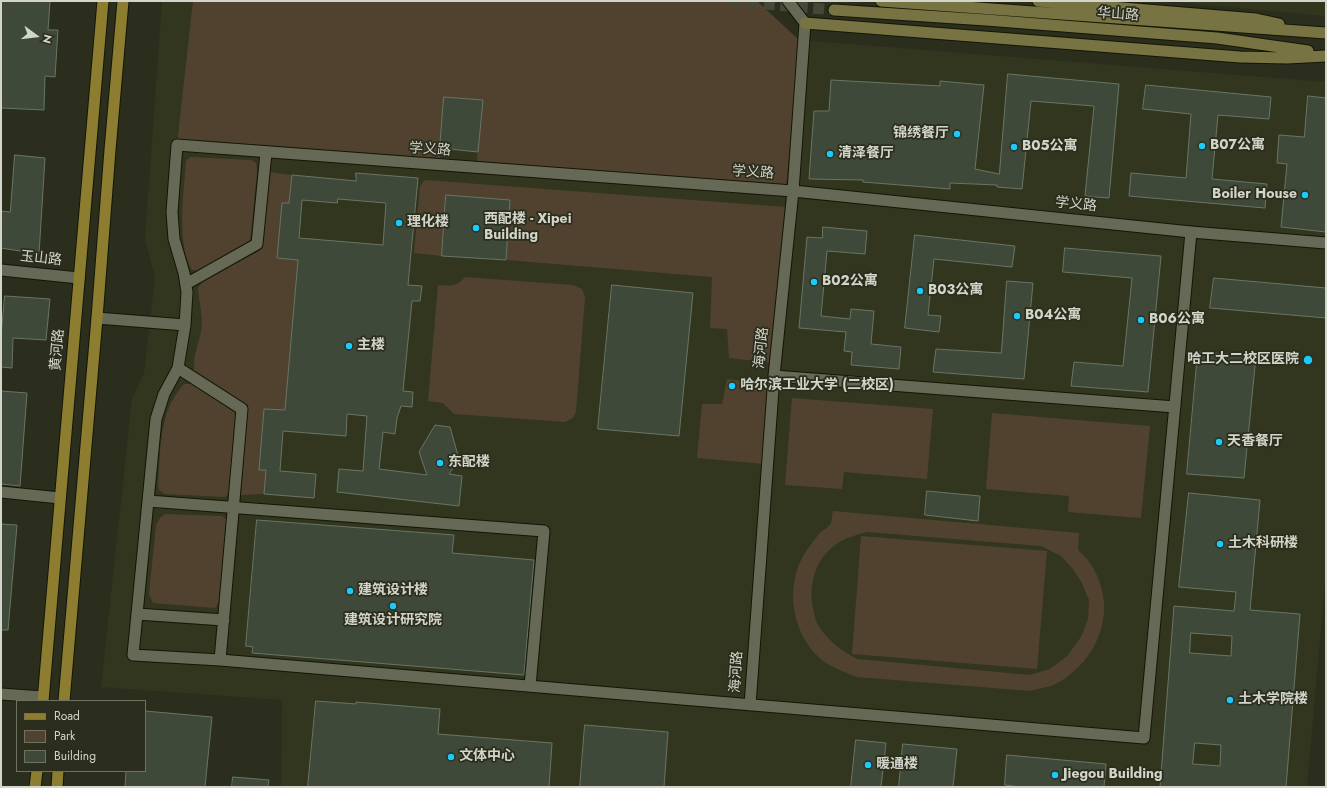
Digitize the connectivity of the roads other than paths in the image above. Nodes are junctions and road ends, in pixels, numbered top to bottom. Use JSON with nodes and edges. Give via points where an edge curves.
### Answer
{"nodes":[{"id":1,"x":103,"y":1,"type":"edge"},
{"id":2,"x":123,"y":1,"type":"edge"},
{"id":3,"x":788,"y":1,"type":"edge"},
{"id":4,"x":882,"y":1,"type":"edge"},
{"id":5,"x":1038,"y":1,"type":"edge"},
{"id":6,"x":834,"y":10,"type":"tunnel mouth"},
{"id":7,"x":805,"y":23,"type":"junction"},
{"id":8,"x":1309,"y":31,"type":"junction"},
{"id":9,"x":1326,"y":33,"type":"edge"},
{"id":10,"x":1326,"y":54,"type":"edge"},
{"id":11,"x":266,"y":153,"type":"junction"},
{"id":12,"x":793,"y":191,"type":"junction"},
{"id":13,"x":1191,"y":232,"type":"junction"},
{"id":14,"x":1326,"y":243,"type":"edge"},
{"id":15,"x":3,"y":269,"type":"edge"},
{"id":16,"x":79,"y":278,"type":"junction"},
{"id":17,"x":186,"y":284,"type":"junction"},
{"id":18,"x":98,"y":318,"type":"junction"},
{"id":19,"x":185,"y":325,"type":"junction"},
{"id":20,"x":178,"y":368,"type":"junction"},
{"id":21,"x":774,"y":376,"type":"junction"},
{"id":22,"x":1175,"y":407,"type":"junction"},
{"id":23,"x":1,"y":492,"type":"edge"},
{"id":24,"x":60,"y":498,"type":"junction"},
{"id":25,"x":148,"y":501,"type":"junction"},
{"id":26,"x":233,"y":508,"type":"junction"},
{"id":27,"x":137,"y":614,"type":"junction"},
{"id":28,"x":224,"y":620,"type":"junction"},
{"id":29,"x":220,"y":660,"type":"junction"},
{"id":30,"x":530,"y":686,"type":"junction"},
{"id":31,"x":1,"y":694,"type":"edge"},
{"id":32,"x":43,"y":699,"type":"edge"},
{"id":33,"x":64,"y":700,"type":"edge"},
{"id":34,"x":750,"y":705,"type":"junction"},
{"id":35,"x":37,"y":772,"type":"edge"},
{"id":36,"x":58,"y":772,"type":"edge"},
{"id":37,"x":35,"y":787,"type":"edge"},
{"id":38,"x":57,"y":787,"type":"edge"}],
"edges":[{"from":1,"to":16,"type":"main road","name":"黄河路"},
{"from":2,"to":18,"type":"main road"},
{"from":3,"to":7,"type":"street"},
{"from":4,"to":8,"type":"main road"},
{"from":5,"to":8,"type":"main road","name":"华山路","via":[[1256,19]]},
{"from":6,"to":10,"type":"main road","name":"华山路","via":[[1217,38]]},
{"from":7,"to":10,"type":"main road","via":[[1240,57],[1287,58]]},
{"from":7,"to":12,"type":"street","name":"海河路"},
{"from":8,"to":9,"type":"main road"},
{"from":11,"to":12,"type":"street","name":"学义路"},
{"from":11,"to":17,"type":"street","via":[[257,244]]},
{"from":11,"to":17,"type":"street","name":"学义路","via":[[177,145],[172,212],[174,239]]},
{"from":12,"to":13,"type":"street","name":"学义路"},
{"from":12,"to":21,"type":"street","name":"海河路"},
{"from":13,"to":14,"type":"street","name":"学义路"},
{"from":13,"to":22,"type":"street"},
{"from":15,"to":16,"type":"street","name":"玉山路"},
{"from":16,"to":24,"type":"main road","name":"黄河路"},
{"from":17,"to":19,"type":"street"},
{"from":18,"to":19,"type":"street"},
{"from":18,"to":33,"type":"main road"},
{"from":19,"to":20,"type":"street"},
{"from":20,"to":25,"type":"street","via":[[164,394],[156,419]]},
{"from":20,"to":26,"type":"street","via":[[242,409]]},
{"from":21,"to":22,"type":"street"},
{"from":21,"to":34,"type":"street","name":"海河路"},
{"from":22,"to":34,"type":"street","via":[[1144,738]]},
{"from":23,"to":24,"type":"street"},
{"from":24,"to":32,"type":"main road","name":"黄河路"},
{"from":25,"to":26,"type":"street"},
{"from":25,"to":27,"type":"street"},
{"from":26,"to":28,"type":"street"},
{"from":26,"to":30,"type":"street","via":[[544,531]]},
{"from":27,"to":28,"type":"street"},
{"from":27,"to":29,"type":"street","via":[[133,655]]},
{"from":28,"to":29,"type":"street"},
{"from":29,"to":30,"type":"street"},
{"from":30,"to":34,"type":"street"},
{"from":31,"to":32,"type":"street"},
{"from":35,"to":37,"type":"main road"},
{"from":36,"to":38,"type":"main road"}]}
